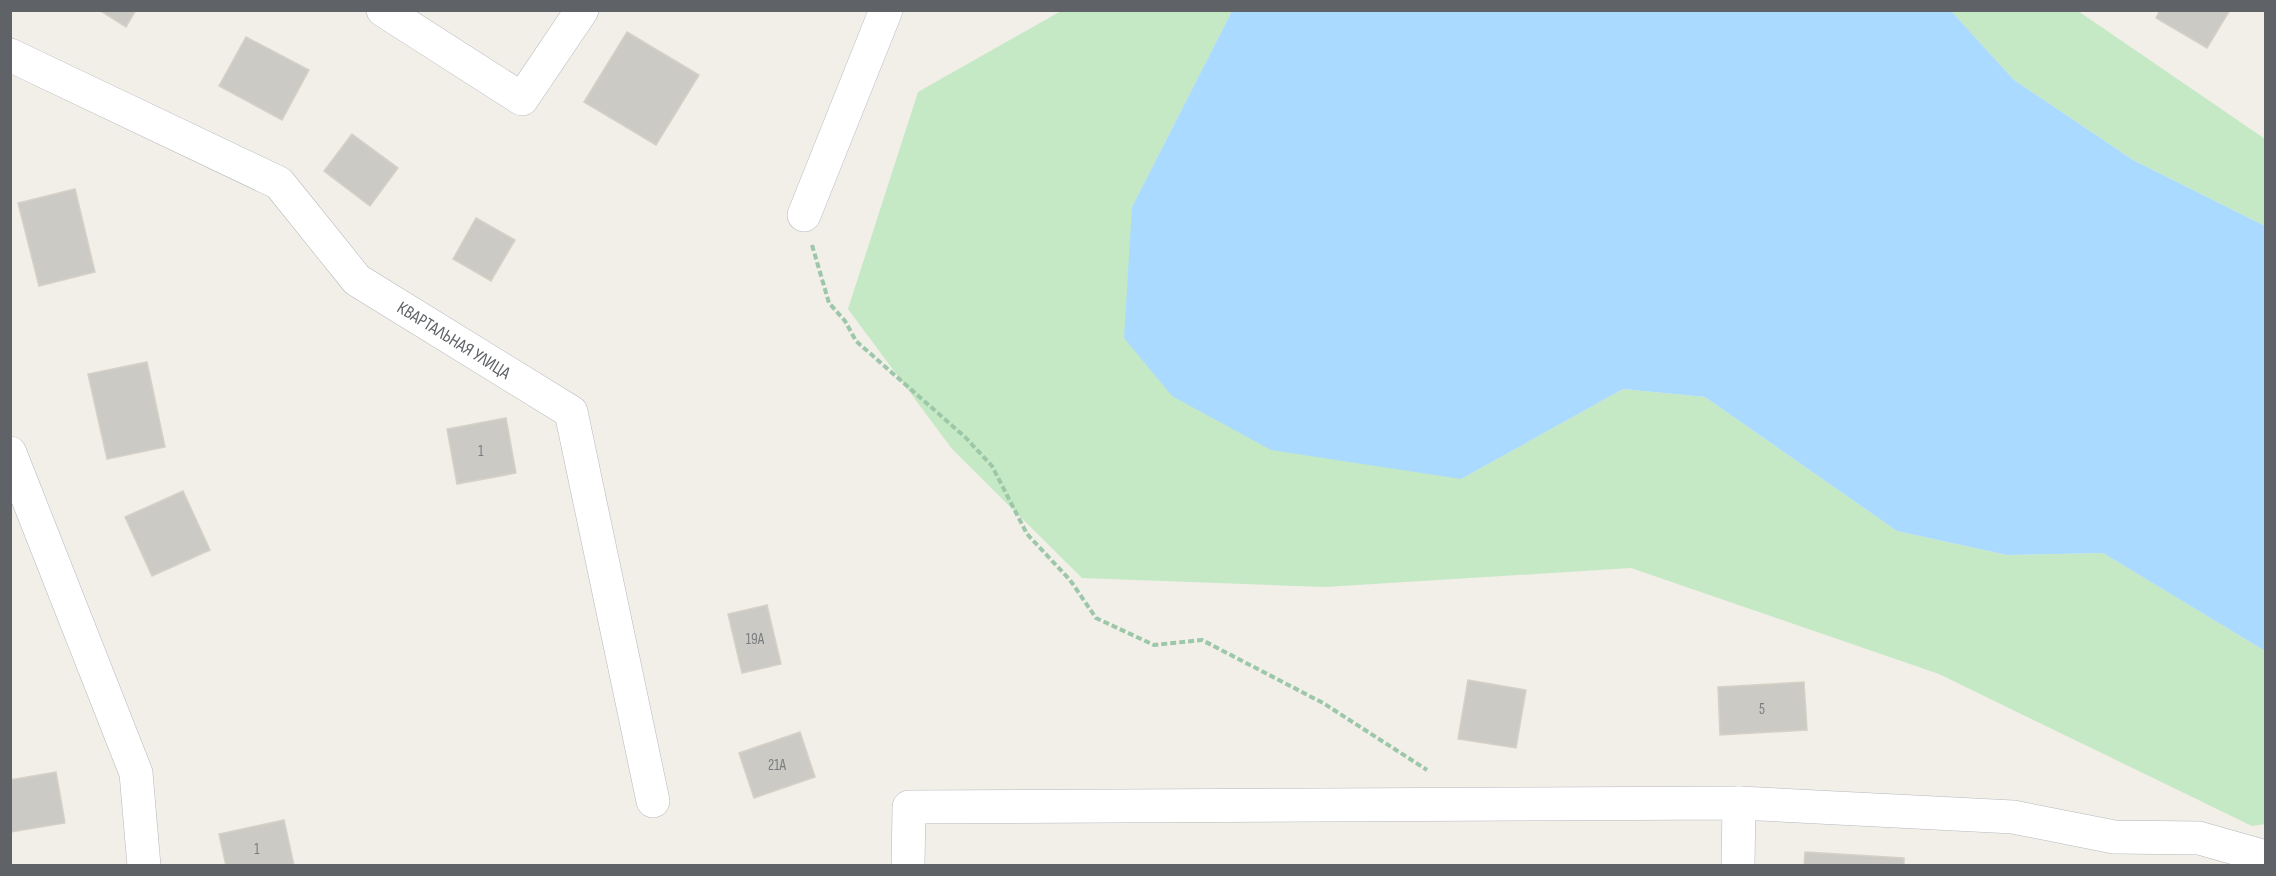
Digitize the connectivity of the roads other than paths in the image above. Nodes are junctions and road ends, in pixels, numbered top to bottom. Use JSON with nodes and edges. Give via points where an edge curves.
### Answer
{"nodes":[{"id":1,"x":383,"y":10,"type":"edge"},
{"id":2,"x":582,"y":10,"type":"edge"},
{"id":3,"x":886,"y":10,"type":"edge"},
{"id":4,"x":10,"y":55,"type":"edge"},
{"id":5,"x":804,"y":215,"type":"road end"},
{"id":6,"x":10,"y":453,"type":"edge"},
{"id":7,"x":653,"y":801,"type":"dead end"},
{"id":8,"x":1739,"y":803,"type":"junction"},
{"id":9,"x":2265,"y":857,"type":"edge"},
{"id":10,"x":144,"y":866,"type":"edge"},
{"id":11,"x":908,"y":866,"type":"edge"},
{"id":12,"x":1738,"y":866,"type":"edge"}],
"edges":[{"from":1,"to":2,"type":"street","via":[[522,99]]},
{"from":3,"to":5,"type":"street"},
{"from":4,"to":7,"type":"street","name":"КВАРТАЛЬНАЯ УЛИЦА","via":[[279,183],[357,280],[572,412]]},
{"from":6,"to":10,"type":"street","via":[[136,773]]},
{"from":8,"to":9,"type":"street","via":[[2013,817],[2114,837],[2199,838]]},
{"from":8,"to":11,"type":"street","via":[[909,807]]},
{"from":8,"to":12,"type":"street"}]}
